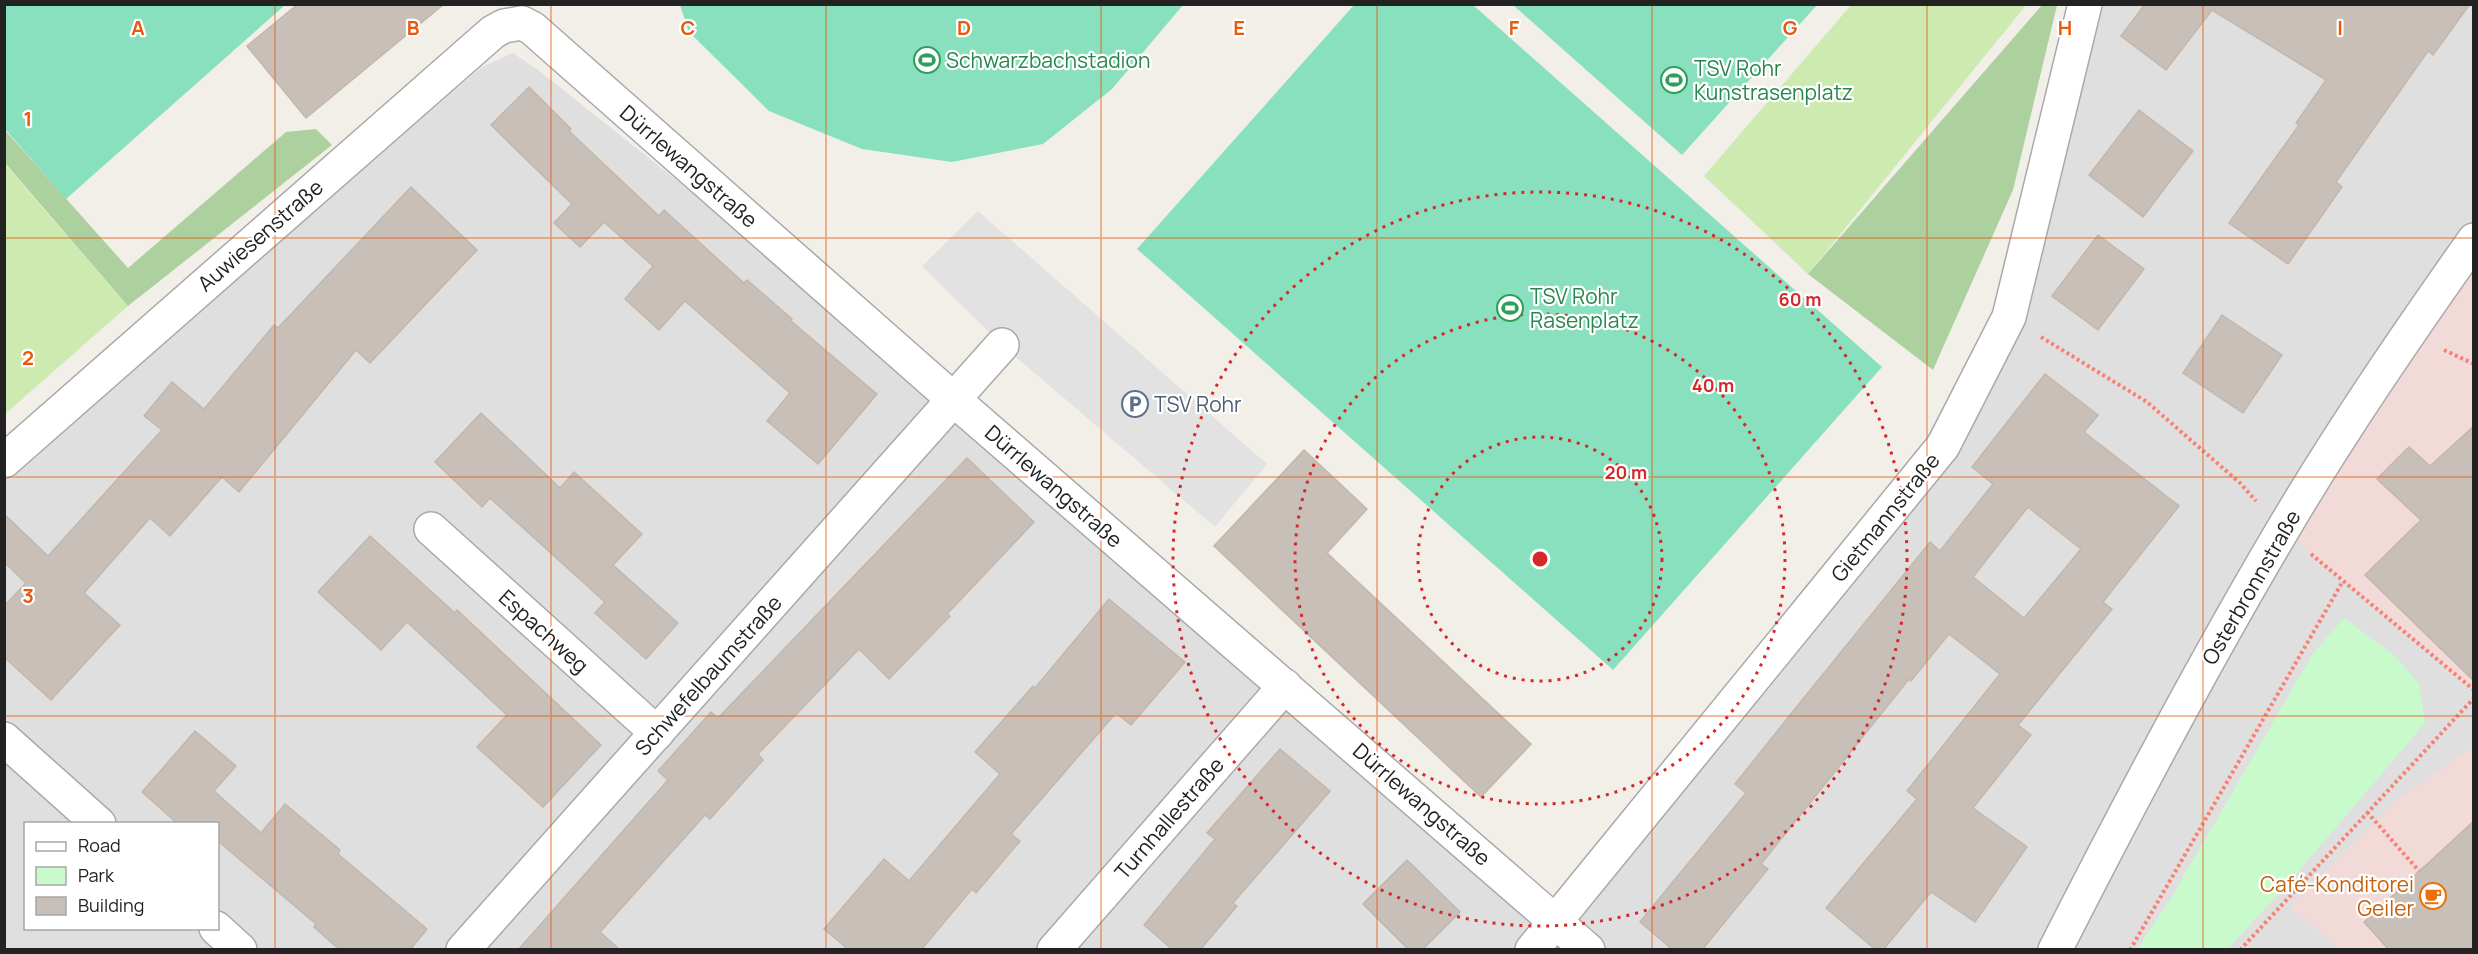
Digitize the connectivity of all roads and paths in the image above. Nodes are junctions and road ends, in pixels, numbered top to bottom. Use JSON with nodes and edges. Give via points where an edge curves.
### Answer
{"nodes":[{"id":1,"x":2085,"y":4,"type":"edge"},
{"id":2,"x":518,"y":14,"type":"edge"},
{"id":3,"x":2474,"y":240,"type":"edge"},
{"id":4,"x":2009,"y":317,"type":"junction"},
{"id":5,"x":1002,"y":345,"type":"dead end"},
{"id":6,"x":953,"y":399,"type":"junction"},
{"id":7,"x":4,"y":461,"type":"edge"},
{"id":8,"x":431,"y":529,"type":"dead end"},
{"id":9,"x":2283,"y":530,"type":"junction"},
{"id":10,"x":2343,"y":581,"type":"junction"},
{"id":11,"x":1285,"y":686,"type":"junction"},
{"id":12,"x":2474,"y":690,"type":"edge"},
{"id":13,"x":2474,"y":698,"type":"edge"},
{"id":14,"x":657,"y":733,"type":"junction"},
{"id":15,"x":4,"y":739,"type":"edge"},
{"id":16,"x":2367,"y":812,"type":"junction"},
{"id":17,"x":97,"y":822,"type":"edge"},
{"id":18,"x":2419,"y":872,"type":"dead end"},
{"id":19,"x":1555,"y":919,"type":"junction"},
{"id":20,"x":218,"y":930,"type":"edge"},
{"id":21,"x":240,"y":950,"type":"edge"},
{"id":22,"x":463,"y":950,"type":"edge"},
{"id":23,"x":1054,"y":950,"type":"edge"},
{"id":24,"x":1532,"y":950,"type":"edge"},
{"id":25,"x":1588,"y":950,"type":"edge"},
{"id":26,"x":2055,"y":950,"type":"edge"},
{"id":27,"x":2130,"y":950,"type":"edge"},
{"id":28,"x":2240,"y":950,"type":"edge"}],
"edges":[{"from":1,"to":4,"type":"street","name":"Gietmannstraße"},
{"from":2,"to":6,"type":"street","name":"Dürrlewangstraße"},
{"from":2,"to":7,"type":"street","name":"Auwiesenstraße"},
{"from":3,"to":9,"type":"street","name":"Osterbronnstraße","via":[[2408,334]]},
{"from":4,"to":9,"type":"path","via":[[2147,402],[2240,483]]},
{"from":4,"to":19,"type":"street","name":"Gietmannstraße","via":[[1943,446]]},
{"from":5,"to":6,"type":"street","name":"Schwefelbaumstraße"},
{"from":6,"to":11,"type":"street","name":"Dürrlewangstraße"},
{"from":6,"to":14,"type":"street","name":"Schwefelbaumstraße"},
{"from":8,"to":14,"type":"street","name":"Espachweg"},
{"from":9,"to":10,"type":"path"},
{"from":9,"to":26,"type":"street","name":"Osterbronnstraße","via":[[2145,772]]},
{"from":10,"to":12,"type":"path"},
{"from":10,"to":27,"type":"path"},
{"from":11,"to":19,"type":"street","name":"Dürrlewangstraße"},
{"from":11,"to":23,"type":"street","name":"Turnhallestraße"},
{"from":13,"to":16,"type":"path"},
{"from":14,"to":22,"type":"street","name":"Schwefelbaumstraße"},
{"from":15,"to":17,"type":"street"},
{"from":16,"to":18,"type":"path"},
{"from":16,"to":28,"type":"path"},
{"from":19,"to":24,"type":"street","name":"Gietmannstraße"},
{"from":19,"to":25,"type":"street","name":"Dürrlewangstraße"},
{"from":20,"to":21,"type":"street"}]}
